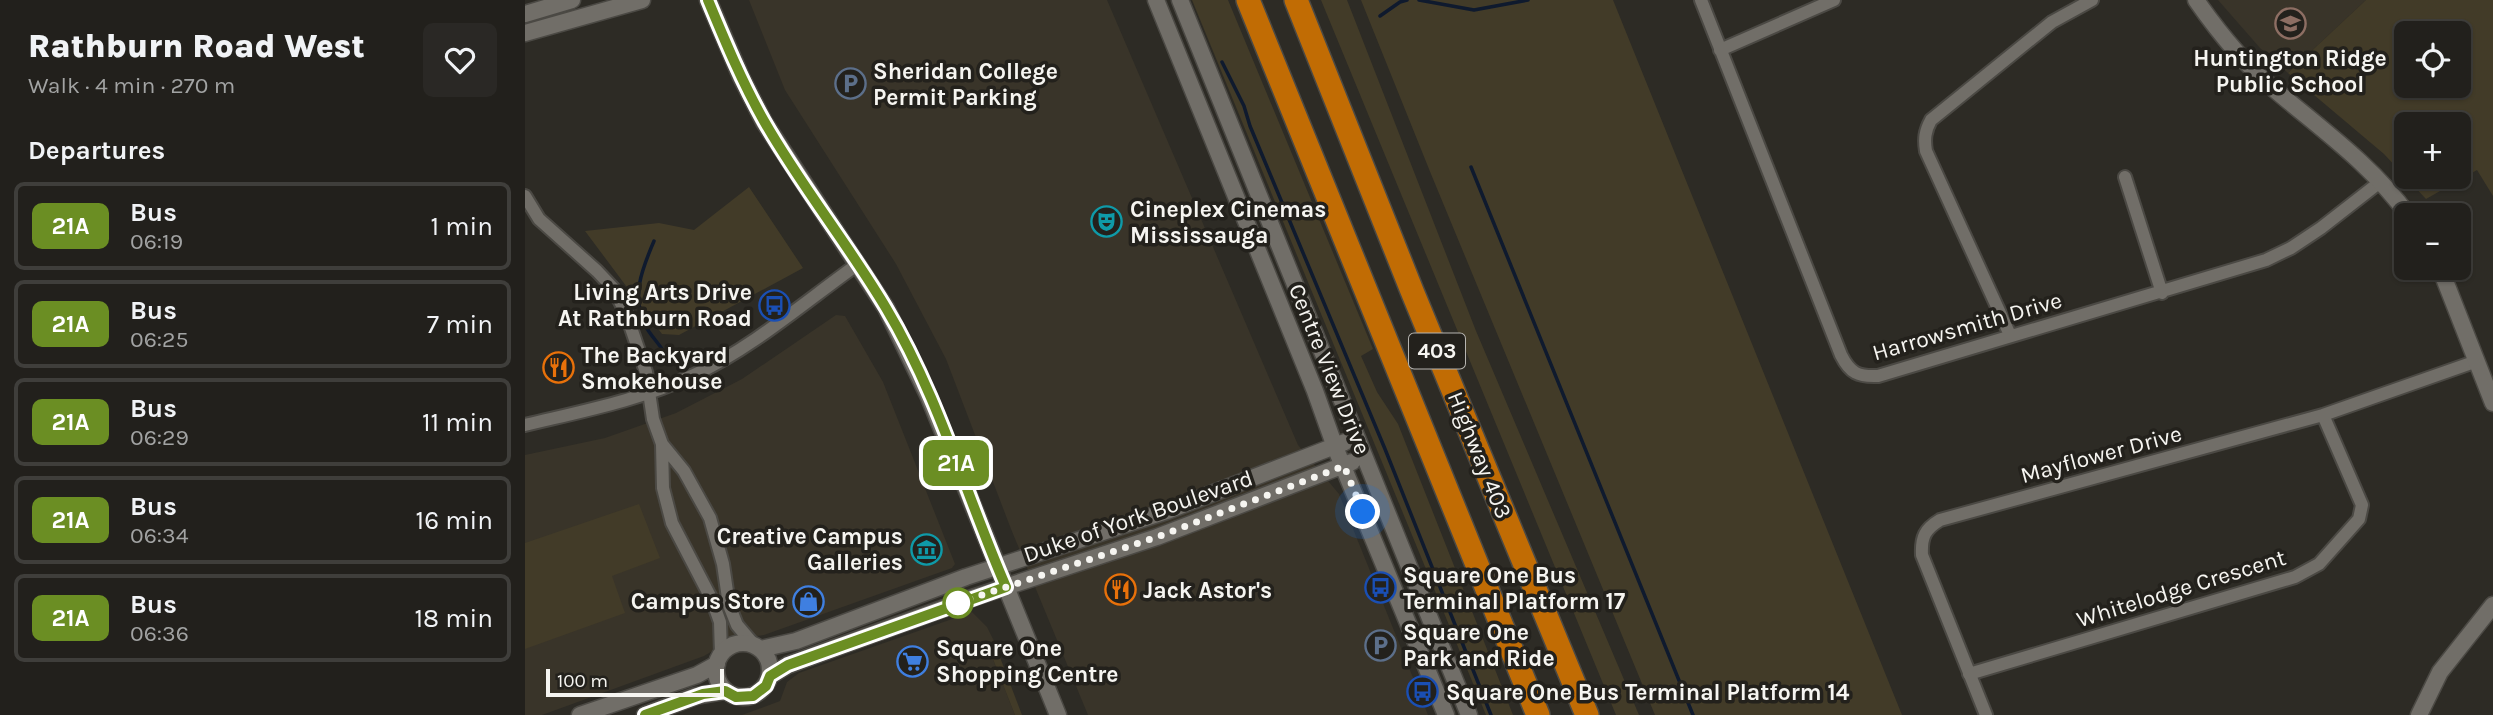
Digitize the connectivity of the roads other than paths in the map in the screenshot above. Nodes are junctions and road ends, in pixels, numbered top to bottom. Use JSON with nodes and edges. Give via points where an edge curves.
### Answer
{"nodes":[{"id":1,"x":572,"y":0,"type":"edge"},
{"id":2,"x":642,"y":0,"type":"edge"},
{"id":3,"x":708,"y":0,"type":"edge"},
{"id":4,"x":1156,"y":0,"type":"edge"},
{"id":5,"x":1180,"y":0,"type":"edge"},
{"id":6,"x":1248,"y":0,"type":"edge"},
{"id":7,"x":1296,"y":0,"type":"edge"},
{"id":8,"x":1701,"y":0,"type":"edge"},
{"id":9,"x":1834,"y":0,"type":"edge"},
{"id":10,"x":2092,"y":0,"type":"edge"},
{"id":11,"x":2196,"y":0,"type":"edge"},
{"id":12,"x":525,"y":14,"type":"edge"},
{"id":13,"x":525,"y":33,"type":"edge"},
{"id":14,"x":1720,"y":50,"type":"junction"},
{"id":15,"x":2125,"y":177,"type":"dead end"},
{"id":16,"x":2380,"y":181,"type":"junction"},
{"id":17,"x":525,"y":196,"type":"edge"},
{"id":18,"x":2398,"y":203,"type":"edge"},
{"id":19,"x":858,"y":264,"type":"junction"},
{"id":20,"x":2445,"y":280,"type":"edge"},
{"id":21,"x":2162,"y":293,"type":"junction"},
{"id":22,"x":2010,"y":335,"type":"junction"},
{"id":23,"x":2477,"y":361,"type":"junction"},
{"id":24,"x":650,"y":393,"type":"junction"},
{"id":25,"x":2493,"y":403,"type":"edge"},
{"id":26,"x":2323,"y":415,"type":"junction"},
{"id":27,"x":525,"y":425,"type":"edge"},
{"id":28,"x":1357,"y":438,"type":"junction"},
{"id":29,"x":662,"y":444,"type":"junction"},
{"id":30,"x":1335,"y":447,"type":"junction"},
{"id":31,"x":1365,"y":457,"type":"junction"},
{"id":32,"x":1344,"y":466,"type":"junction"},
{"id":33,"x":997,"y":567,"type":"junction"},
{"id":34,"x":1006,"y":587,"type":"junction"},
{"id":35,"x":2493,"y":606,"type":"edge"},
{"id":36,"x":757,"y":647,"type":"junction"},
{"id":37,"x":719,"y":659,"type":"junction"},
{"id":38,"x":1969,"y":674,"type":"junction"},
{"id":39,"x":770,"y":676,"type":"junction"},
{"id":40,"x":725,"y":691,"type":"junction"},
{"id":41,"x":580,"y":715,"type":"edge"},
{"id":42,"x":645,"y":715,"type":"edge"},
{"id":43,"x":1058,"y":715,"type":"edge"},
{"id":44,"x":1447,"y":715,"type":"edge"},
{"id":45,"x":1469,"y":715,"type":"edge"},
{"id":46,"x":1538,"y":715,"type":"edge"},
{"id":47,"x":1587,"y":715,"type":"edge"},
{"id":48,"x":1986,"y":715,"type":"edge"},
{"id":49,"x":2419,"y":715,"type":"edge"}],
"edges":[{"from":1,"to":12,"type":"street"},
{"from":2,"to":13,"type":"street"},
{"from":3,"to":19,"type":"street","via":[[764,122]]},
{"from":4,"to":30,"type":"street","name":"Centre View Drive"},
{"from":5,"to":28,"type":"street","name":"Centre View Drive"},
{"from":6,"to":46,"type":"highway","name":"Highway 403","number":"403"},
{"from":7,"to":47,"type":"highway","name":"Highway 403","number":"403"},
{"from":8,"to":14,"type":"street","name":"Harrowsmith Drive"},
{"from":9,"to":14,"type":"street"},
{"from":10,"to":22,"type":"street","via":[[2052,22],[1931,120],[1926,129],[1926,151]]},
{"from":11,"to":16,"type":"street","via":[[2229,46]]},
{"from":14,"to":22,"type":"street","name":"Harrowsmith Drive","via":[[1847,368],[1855,374],[1878,376]]},
{"from":15,"to":21,"type":"street"},
{"from":16,"to":18,"type":"street"},
{"from":16,"to":21,"type":"street","name":"Harrowsmith Drive","via":[[2291,248],[2245,269]]},
{"from":17,"to":24,"type":"street","via":[[539,219],[613,288],[626,313]]},
{"from":19,"to":24,"type":"street","via":[[737,351]]},
{"from":19,"to":33,"type":"street","via":[[916,368]]},
{"from":20,"to":23,"type":"street"},
{"from":21,"to":22,"type":"street","name":"Harrowsmith Drive"},
{"from":23,"to":25,"type":"street"},
{"from":23,"to":26,"type":"street","name":"Mayflower Drive"},
{"from":24,"to":27,"type":"street"},
{"from":24,"to":29,"type":"street"},
{"from":26,"to":38,"type":"street","name":"Whitelodge Crescent","via":[[2362,505],[2359,519],[2319,564],[2295,577]]},
{"from":26,"to":38,"type":"street","name":"Mayflower Drive","via":[[1940,520],[1929,527],[1923,534],[1922,555]]},
{"from":28,"to":30,"type":"street","name":"Duke of York Boulevard"},
{"from":28,"to":31,"type":"street","name":"Centre View Drive"},
{"from":29,"to":36,"type":"street","via":[[684,471],[712,522],[729,605],[737,625]]},
{"from":29,"to":37,"type":"street","via":[[663,488],[673,523],[720,622]]},
{"from":30,"to":32,"type":"street","name":"Centre View Drive"},
{"from":30,"to":33,"type":"street","name":"Duke of York Boulevard","via":[[1211,495]]},
{"from":31,"to":32,"type":"street","name":"Duke of York Boulevard"},
{"from":31,"to":45,"type":"street","name":"Centre View Drive"},
{"from":32,"to":34,"type":"street","name":"Duke of York Boulevard","via":[[1157,537]]},
{"from":32,"to":44,"type":"street","name":"Centre View Drive"},
{"from":33,"to":34,"type":"street"},
{"from":33,"to":36,"type":"street","name":"Duke of York Boulevard","via":[[796,641]]},
{"from":34,"to":39,"type":"street","name":"Duke of York Boulevard","via":[[788,665]]},
{"from":34,"to":43,"type":"street"},
{"from":35,"to":49,"type":"street","via":[[2440,672]]},
{"from":36,"to":37,"type":"street","via":[[736,644]]},
{"from":36,"to":39,"type":"street","via":[[770,666]]},
{"from":37,"to":40,"type":"street","via":[[716,674]]},
{"from":37,"to":41,"type":"street","via":[[697,675]]},
{"from":38,"to":48,"type":"street","name":"Mayflower Drive"},
{"from":39,"to":40,"type":"street","via":[[753,696],[736,697]]},
{"from":40,"to":42,"type":"street","via":[[696,696]]}]}
